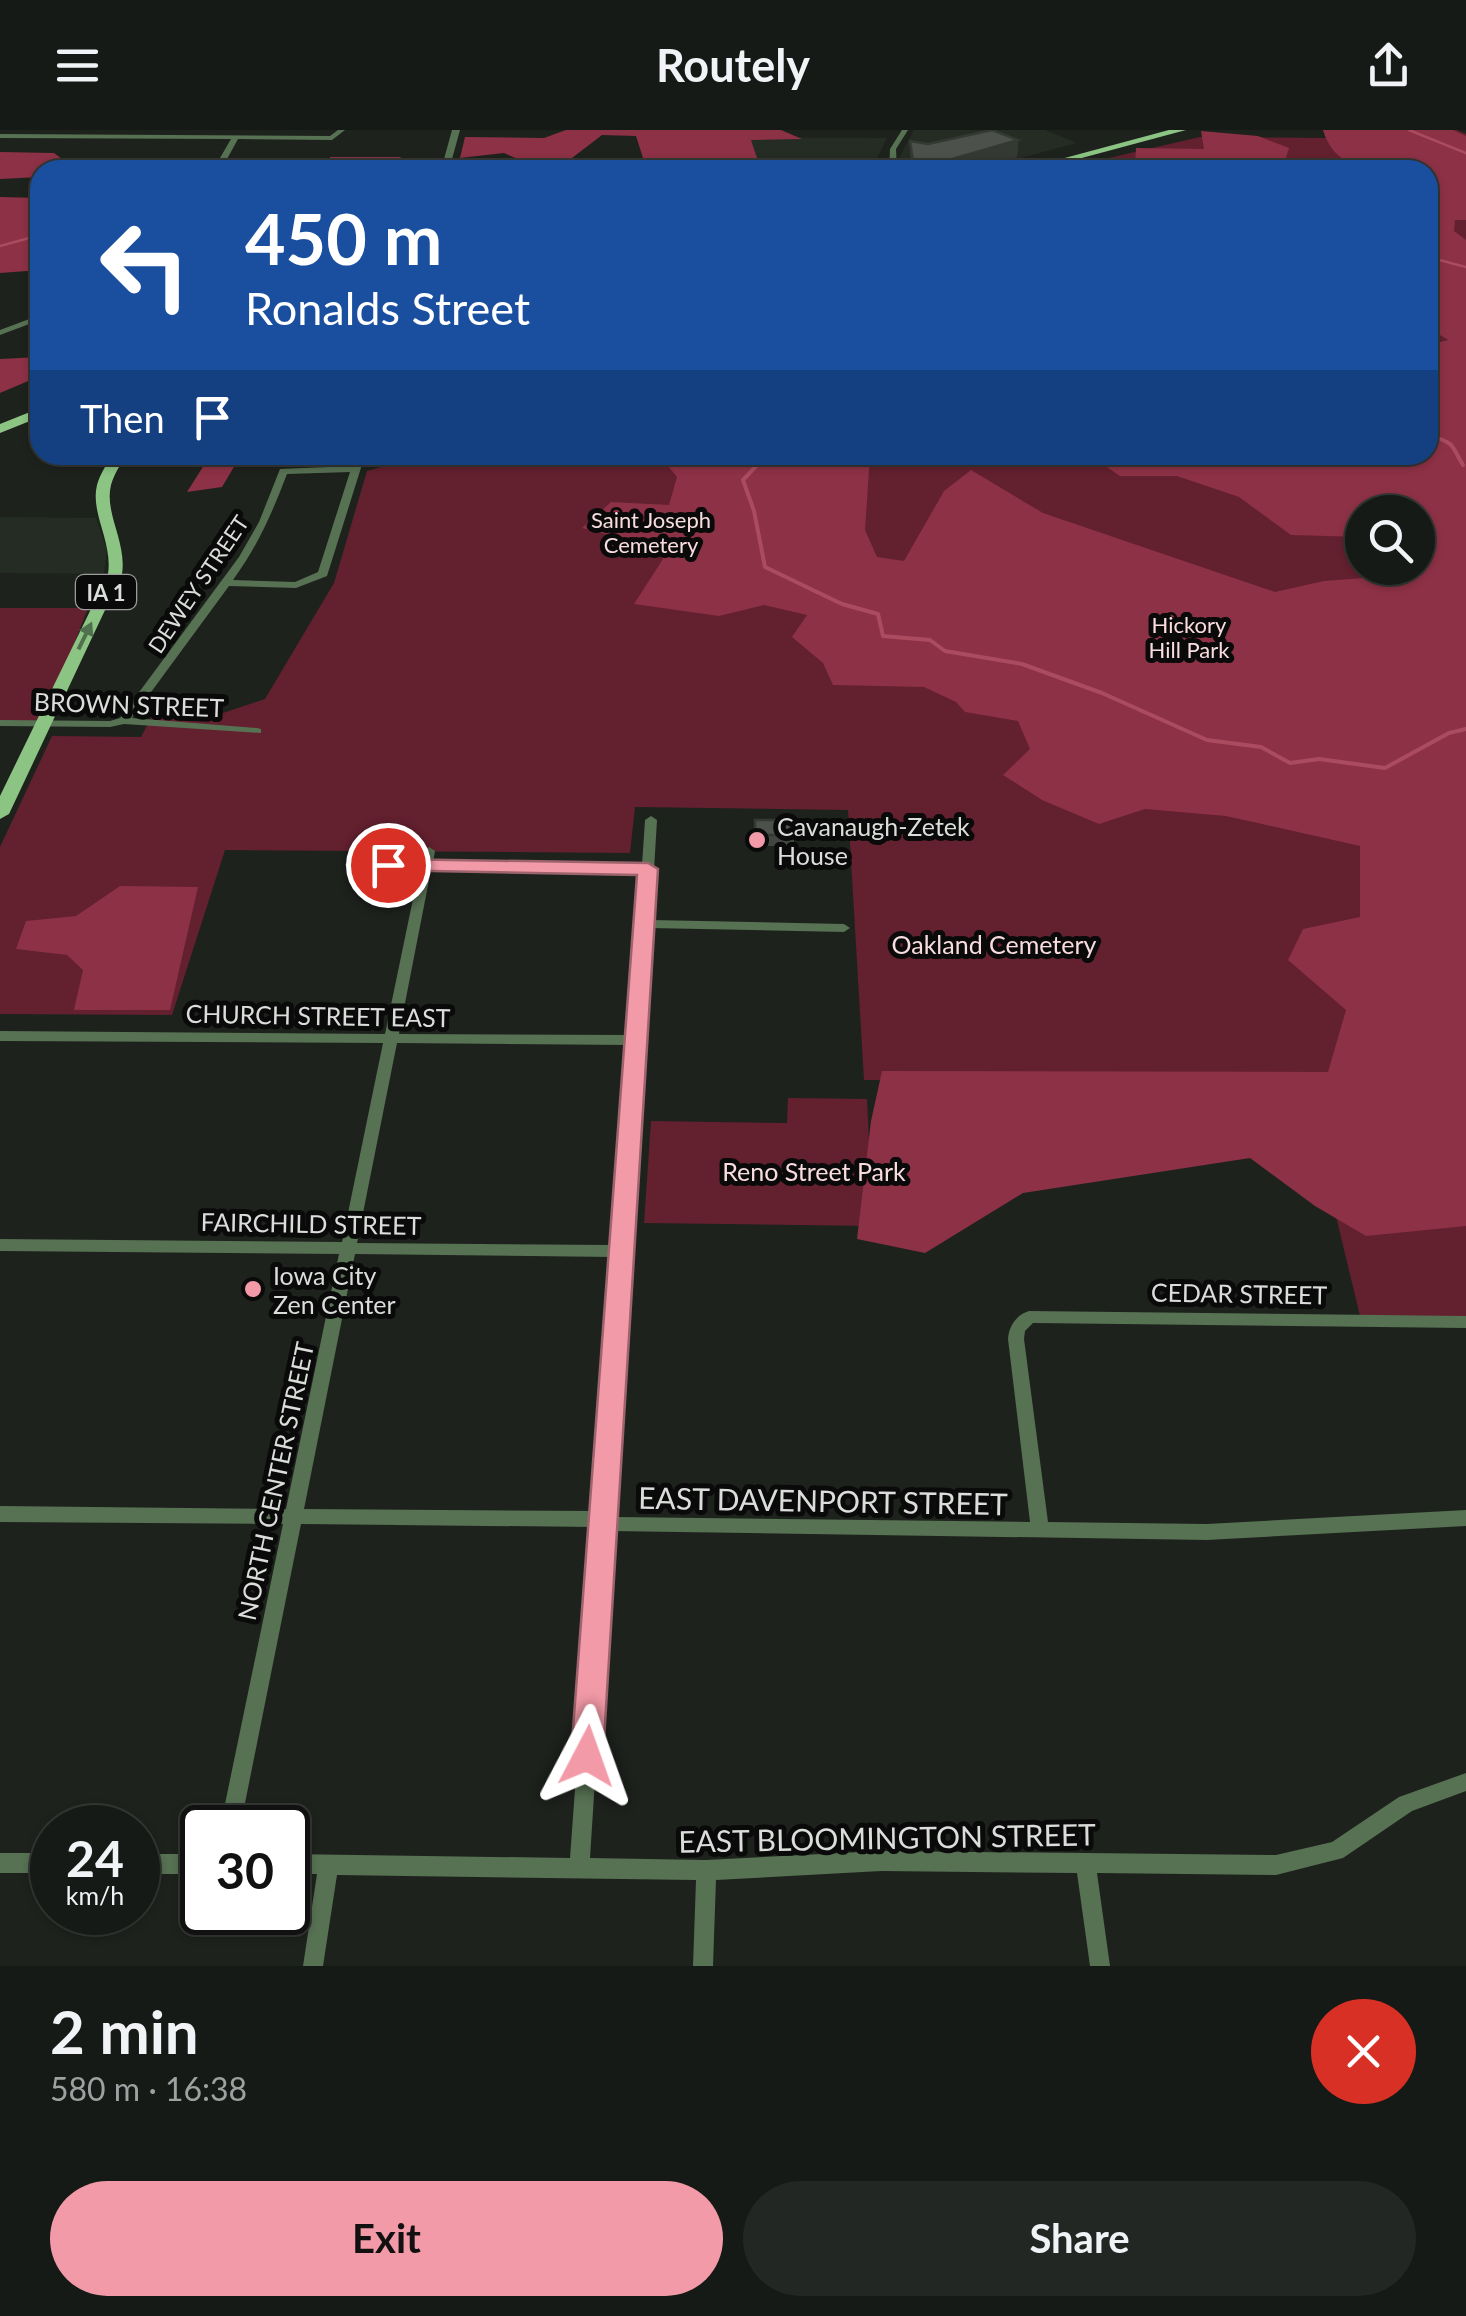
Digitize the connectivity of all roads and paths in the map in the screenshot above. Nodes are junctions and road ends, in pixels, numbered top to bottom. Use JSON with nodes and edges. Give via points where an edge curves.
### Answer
{"nodes":[{"id":1,"x":456,"y":130,"type":"edge"},
{"id":2,"x":905,"y":130,"type":"edge"},
{"id":3,"x":1181,"y":130,"type":"edge"},
{"id":4,"x":17,"y":133,"type":"edge"},
{"id":5,"x":339,"y":134,"type":"edge"},
{"id":6,"x":0,"y":136,"type":"edge"},
{"id":7,"x":235,"y":138,"type":"junction"},
{"id":8,"x":222,"y":160,"type":"edge"},
{"id":9,"x":448,"y":160,"type":"edge"},
{"id":10,"x":893,"y":160,"type":"edge"},
{"id":11,"x":1065,"y":160,"type":"edge"},
{"id":12,"x":30,"y":321,"type":"edge"},
{"id":13,"x":0,"y":334,"type":"edge"},
{"id":14,"x":30,"y":416,"type":"edge"},
{"id":15,"x":0,"y":429,"type":"edge"},
{"id":16,"x":114,"y":465,"type":"edge"},
{"id":17,"x":356,"y":465,"type":"edge"},
{"id":18,"x":355,"y":469,"type":"junction"},
{"id":19,"x":226,"y":583,"type":"junction"},
{"id":20,"x":124,"y":721,"type":"junction"},
{"id":21,"x":0,"y":724,"type":"edge"},
{"id":22,"x":43,"y":724,"type":"junction"},
{"id":23,"x":258,"y":731,"type":"dead end"},
{"id":24,"x":0,"y":814,"type":"edge"},
{"id":25,"x":651,"y":820,"type":"dead end"},
{"id":26,"x":428,"y":858,"type":"junction"},
{"id":27,"x":351,"y":865,"type":"dead end"},
{"id":28,"x":648,"y":869,"type":"junction"},
{"id":29,"x":643,"y":924,"type":"junction"},
{"id":30,"x":844,"y":928,"type":"dead end"},
{"id":31,"x":0,"y":1036,"type":"edge"},
{"id":32,"x":391,"y":1038,"type":"junction"},
{"id":33,"x":635,"y":1040,"type":"junction"},
{"id":34,"x":0,"y":1245,"type":"edge"},
{"id":35,"x":348,"y":1248,"type":"junction"},
{"id":36,"x":620,"y":1251,"type":"junction"},
{"id":37,"x":1466,"y":1322,"type":"edge"},
{"id":38,"x":0,"y":1514,"type":"edge"},
{"id":39,"x":294,"y":1515,"type":"junction"},
{"id":40,"x":1466,"y":1518,"type":"edge"},
{"id":41,"x":603,"y":1519,"type":"junction"},
{"id":42,"x":1040,"y":1530,"type":"junction"},
{"id":43,"x":1466,"y":1782,"type":"edge"},
{"id":44,"x":235,"y":1805,"type":"edge"},
{"id":45,"x":1086,"y":1863,"type":"junction"},
{"id":46,"x":0,"y":1864,"type":"edge"},
{"id":47,"x":30,"y":1864,"type":"edge"},
{"id":48,"x":310,"y":1865,"type":"edge"},
{"id":49,"x":328,"y":1865,"type":"junction"},
{"id":50,"x":580,"y":1868,"type":"junction"},
{"id":51,"x":706,"y":1870,"type":"junction"},
{"id":52,"x":313,"y":1966,"type":"edge"},
{"id":53,"x":703,"y":1966,"type":"edge"},
{"id":54,"x":1100,"y":1966,"type":"edge"}],
"edges":[{"from":1,"to":9,"type":"street"},
{"from":2,"to":10,"type":"street"},
{"from":3,"to":11,"type":"main road"},
{"from":4,"to":6,"type":"street"},
{"from":4,"to":7,"type":"street"},
{"from":5,"to":7,"type":"street"},
{"from":7,"to":8,"type":"street"},
{"from":12,"to":13,"type":"street"},
{"from":14,"to":15,"type":"main road"},
{"from":22,"to":16,"type":"main road","number":"IA 1","one_way":true,"via":[[115,574],[118,544],[103,490]]},
{"from":17,"to":18,"type":"street"},
{"from":18,"to":19,"type":"street","name":"DEWEY STREET","via":[[282,471],[260,531]]},
{"from":18,"to":19,"type":"street","via":[[323,574],[296,585]]},
{"from":19,"to":20,"type":"street","name":"DEWEY STREET"},
{"from":20,"to":22,"type":"street","name":"BROWN STREET"},
{"from":20,"to":23,"type":"street","name":"BROWN STREET"},
{"from":21,"to":22,"type":"street","name":"BROWN STREET"},
{"from":22,"to":24,"type":"main road","number":"IA 1"},
{"from":25,"to":28,"type":"street"},
{"from":26,"to":27,"type":"street"},
{"from":26,"to":28,"type":"street"},
{"from":26,"to":32,"type":"street","name":"NORTH CENTER STREET"},
{"from":28,"to":29,"type":"street"},
{"from":29,"to":30,"type":"street"},
{"from":29,"to":33,"type":"street"},
{"from":31,"to":32,"type":"street","name":"CHURCH STREET EAST"},
{"from":32,"to":33,"type":"street","name":"CHURCH STREET EAST"},
{"from":32,"to":35,"type":"street","name":"NORTH CENTER STREET"},
{"from":33,"to":36,"type":"street"},
{"from":34,"to":35,"type":"street","name":"FAIRCHILD STREET"},
{"from":35,"to":36,"type":"street","name":"FAIRCHILD STREET"},
{"from":35,"to":39,"type":"street","name":"NORTH CENTER STREET"},
{"from":36,"to":41,"type":"street"},
{"from":37,"to":42,"type":"street","name":"CEDAR STREET","via":[[1030,1317],[1017,1329]]},
{"from":38,"to":39,"type":"street","name":"EAST DAVENPORT STREET"},
{"from":39,"to":41,"type":"street","name":"EAST DAVENPORT STREET"},
{"from":39,"to":44,"type":"street","name":"NORTH CENTER STREET"},
{"from":40,"to":42,"type":"street","name":"EAST DAVENPORT STREET","via":[[1206,1532]]},
{"from":41,"to":42,"type":"street","name":"EAST DAVENPORT STREET","via":[[615,1525]]},
{"from":41,"to":50,"type":"street"},
{"from":43,"to":45,"type":"street","name":"EAST BLOOMINGTON STREET","via":[[1406,1804],[1360,1838],[1311,1860]]},
{"from":45,"to":51,"type":"street","name":"EAST BLOOMINGTON STREET","via":[[881,1861]]},
{"from":45,"to":54,"type":"street"},
{"from":46,"to":47,"type":"street"},
{"from":48,"to":49,"type":"street","name":"EAST BLOOMINGTON STREET"},
{"from":49,"to":50,"type":"street","name":"EAST BLOOMINGTON STREET"},
{"from":49,"to":52,"type":"street"},
{"from":50,"to":51,"type":"street","name":"EAST BLOOMINGTON STREET"},
{"from":51,"to":53,"type":"street"}]}
